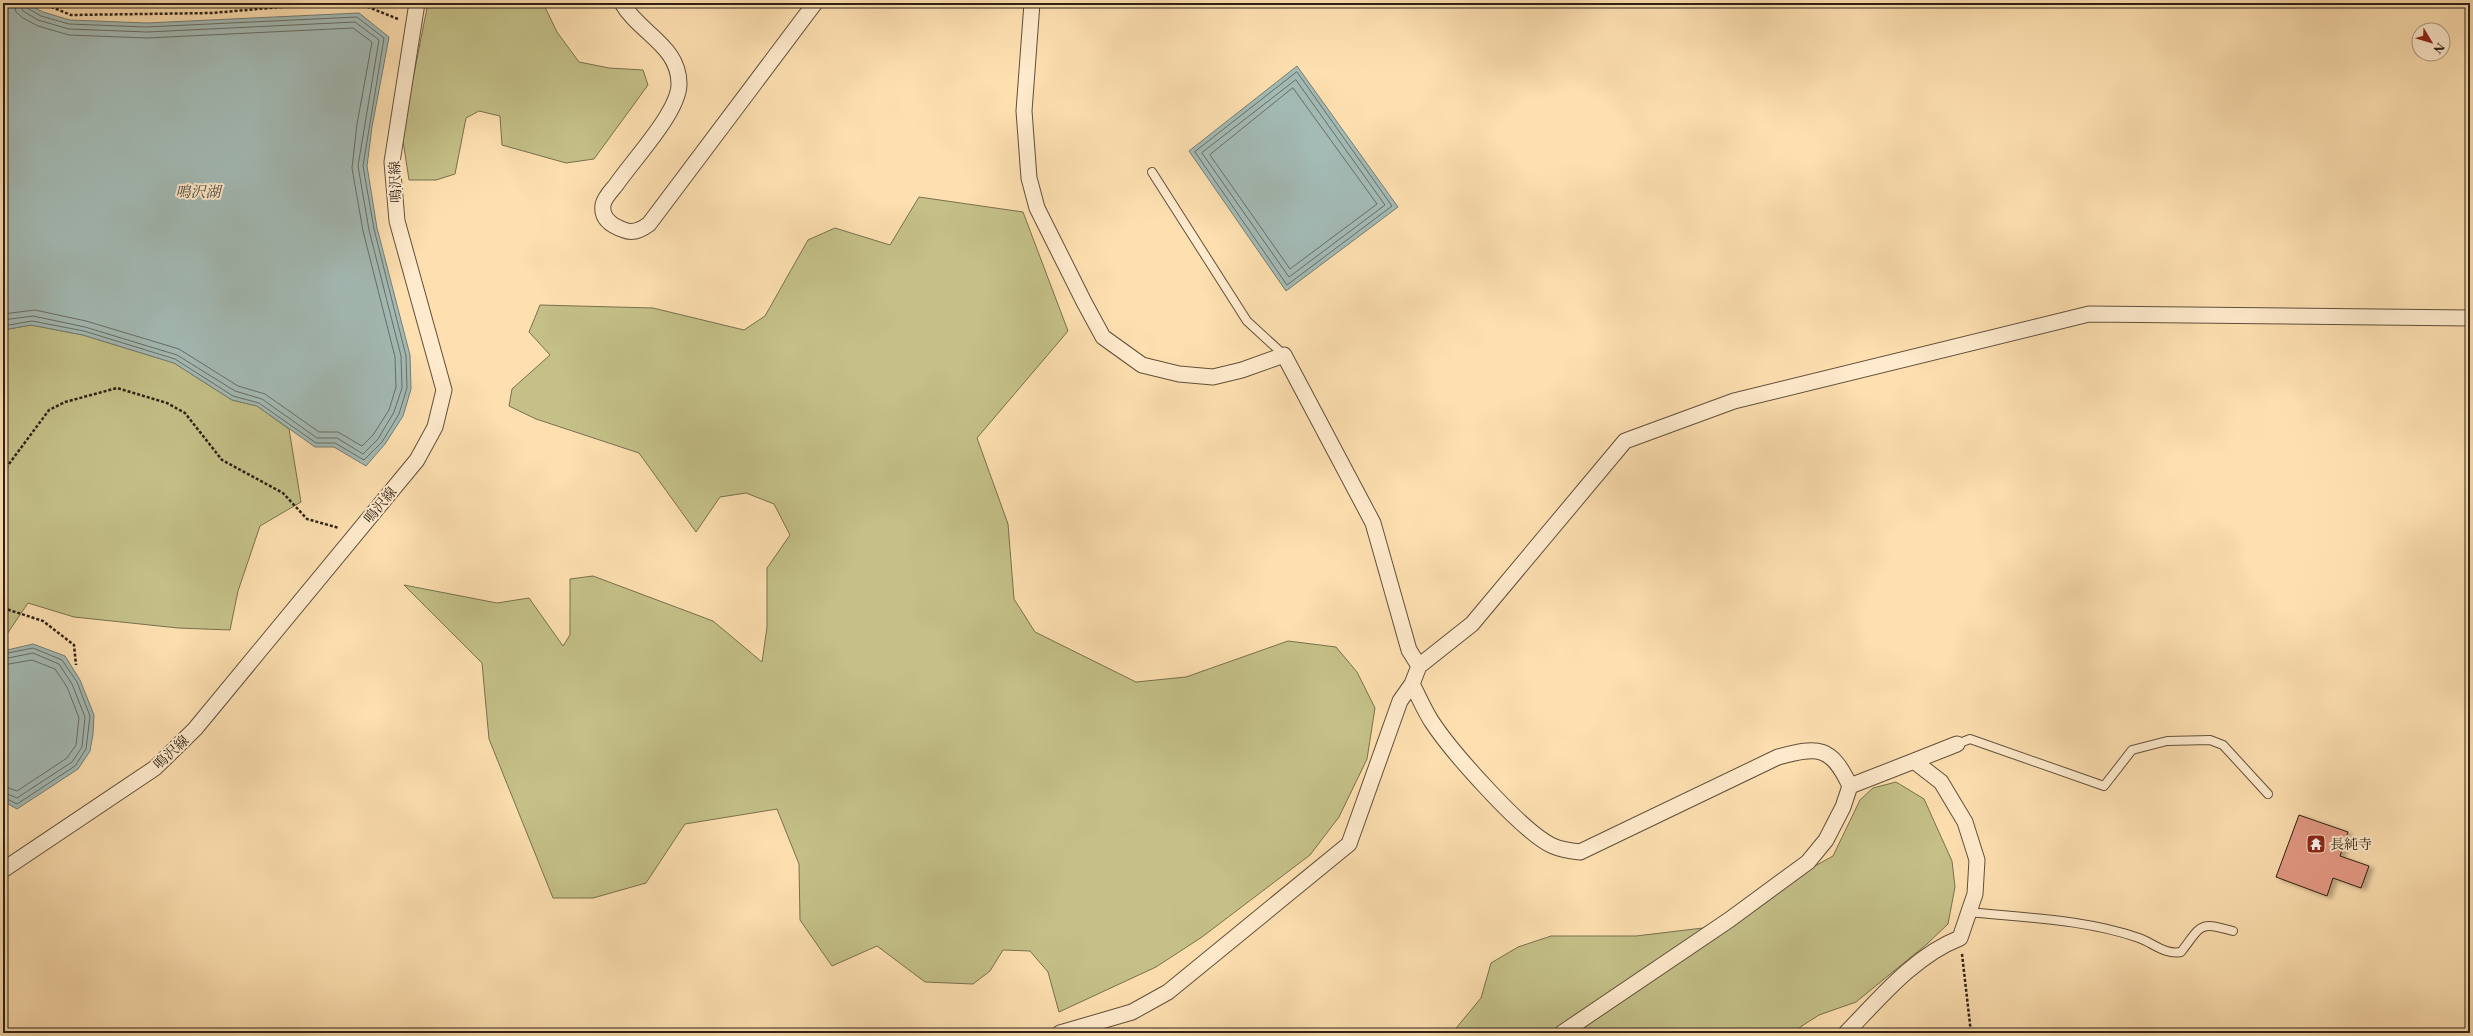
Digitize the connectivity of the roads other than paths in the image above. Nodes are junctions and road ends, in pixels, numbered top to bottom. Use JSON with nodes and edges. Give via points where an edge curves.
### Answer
{"nodes":[{"id":1,"x":417,"y":3,"type":"edge"},
{"id":2,"x":622,"y":3,"type":"edge"},
{"id":3,"x":815,"y":3,"type":"edge"},
{"id":4,"x":1032,"y":3,"type":"edge"},
{"id":5,"x":1152,"y":172,"type":"dead end"},
{"id":6,"x":2470,"y":318,"type":"edge"},
{"id":7,"x":1284,"y":355,"type":"junction"},
{"id":8,"x":1419,"y":666,"type":"junction"},
{"id":9,"x":1412,"y":684,"type":"junction"},
{"id":10,"x":1957,"y":744,"type":"joint"},
{"id":11,"x":1914,"y":761,"type":"junction"},
{"id":12,"x":1850,"y":786,"type":"junction"},
{"id":13,"x":2268,"y":794,"type":"dead end"},
{"id":14,"x":3,"y":870,"type":"edge"},
{"id":15,"x":1968,"y":912,"type":"junction"},
{"id":16,"x":2233,"y":931,"type":"dead end"},
{"id":17,"x":1060,"y":1033,"type":"edge"},
{"id":18,"x":1562,"y":1033,"type":"edge"},
{"id":19,"x":1846,"y":1033,"type":"edge"}],
"edges":[{"from":1,"to":14,"type":"street","name":"鳴沢線","via":[[392,162],[397,221],[444,390],[435,427],[417,460],[195,729],[155,768]]},
{"from":2,"to":3,"type":"street","via":[[628,14],[660,42],[676,62],[679,86],[670,113],[634,158],[603,203],[603,215],[612,226],[627,232],[639,231],[649,224]]},
{"from":4,"to":7,"type":"street","via":[[1024,111],[1029,178],[1037,208],[1103,337],[1142,364],[1179,374],[1213,376],[1242,370]]},
{"from":5,"to":7,"type":"lane","via":[[1247,321]]},
{"from":6,"to":8,"type":"street","via":[[2089,314],[1734,401],[1625,441],[1472,624]]},
{"from":7,"to":8,"type":"street","via":[[1372,523],[1409,650]]},
{"from":8,"to":9,"type":"street"},
{"from":9,"to":12,"type":"street","via":[[1432,722],[1500,802],[1537,836],[1553,846],[1568,851],[1580,852],[1778,757],[1807,749],[1825,752],[1841,766]]},
{"from":9,"to":17,"type":"street","via":[[1400,701],[1349,844],[1168,992],[1132,1012]]},
{"from":10,"to":11,"type":"street"},
{"from":10,"to":13,"type":"lane","via":[[1970,739],[2104,786],[2132,750],[2167,742],[2210,740],[2223,745]]},
{"from":11,"to":12,"type":"street"},
{"from":11,"to":15,"type":"street","via":[[1941,782],[1965,822],[1977,860],[1975,894]]},
{"from":12,"to":18,"type":"street","via":[[1843,807],[1826,840],[1808,862],[1729,920]]},
{"from":15,"to":16,"type":"lane","via":[[2091,926],[2139,938],[2172,954],[2181,952],[2200,927],[2209,924]]},
{"from":15,"to":19,"type":"street","via":[[1960,938],[1942,945],[1906,972]]}]}
